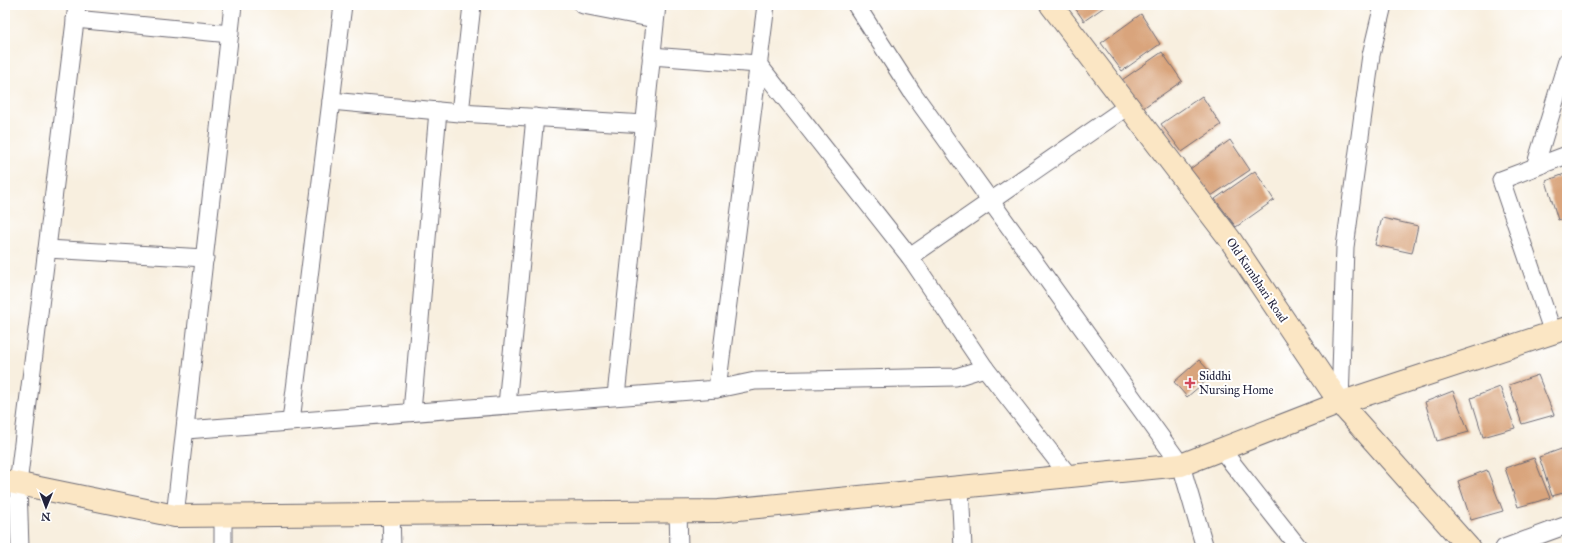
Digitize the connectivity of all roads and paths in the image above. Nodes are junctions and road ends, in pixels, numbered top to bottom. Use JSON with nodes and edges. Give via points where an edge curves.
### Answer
{"nodes":[{"id":1,"x":233,"y":5,"type":"edge"},
{"id":2,"x":343,"y":5,"type":"edge"},
{"id":3,"x":472,"y":5,"type":"edge"},
{"id":4,"x":583,"y":5,"type":"edge"},
{"id":5,"x":766,"y":5,"type":"edge"},
{"id":6,"x":856,"y":5,"type":"edge"},
{"id":7,"x":1051,"y":5,"type":"edge"},
{"id":8,"x":1384,"y":5,"type":"edge"},
{"id":9,"x":76,"y":12,"type":"edge"},
{"id":10,"x":656,"y":12,"type":"edge"},
{"id":11,"x":230,"y":34,"type":"junction"},
{"id":12,"x":652,"y":56,"type":"junction"},
{"id":13,"x":1567,"y":61,"type":"edge"},
{"id":14,"x":758,"y":64,"type":"junction"},
{"id":15,"x":331,"y":101,"type":"junction"},
{"id":16,"x":1128,"y":106,"type":"junction"},
{"id":17,"x":438,"y":111,"type":"junction"},
{"id":18,"x":460,"y":112,"type":"junction"},
{"id":19,"x":535,"y":117,"type":"junction"},
{"id":20,"x":644,"y":124,"type":"junction"},
{"id":21,"x":1567,"y":155,"type":"edge"},
{"id":22,"x":1535,"y":167,"type":"junction"},
{"id":23,"x":990,"y":201,"type":"junction"},
{"id":24,"x":47,"y":250,"type":"junction"},
{"id":25,"x":910,"y":257,"type":"junction"},
{"id":26,"x":205,"y":258,"type":"junction"},
{"id":27,"x":1560,"y":330,"type":"edge"},
{"id":28,"x":985,"y":368,"type":"junction"},
{"id":29,"x":717,"y":389,"type":"junction"},
{"id":30,"x":616,"y":396,"type":"junction"},
{"id":31,"x":1340,"y":403,"type":"junction"},
{"id":32,"x":507,"y":405,"type":"junction"},
{"id":33,"x":412,"y":412,"type":"junction"},
{"id":34,"x":291,"y":421,"type":"junction"},
{"id":35,"x":186,"y":430,"type":"junction"},
{"id":36,"x":1221,"y":449,"type":"junction"},
{"id":37,"x":1181,"y":465,"type":"junction"},
{"id":38,"x":1069,"y":476,"type":"junction"},
{"id":39,"x":12,"y":482,"type":"edge"},
{"id":40,"x":960,"y":487,"type":"junction"},
{"id":41,"x":678,"y":512,"type":"junction"},
{"id":42,"x":391,"y":514,"type":"junction"},
{"id":43,"x":223,"y":515,"type":"junction"},
{"id":44,"x":175,"y":516,"type":"junction"},
{"id":45,"x":1567,"y":526,"type":"edge"},
{"id":46,"x":20,"y":548,"type":"edge"},
{"id":47,"x":223,"y":548,"type":"edge"},
{"id":48,"x":392,"y":548,"type":"edge"},
{"id":49,"x":679,"y":548,"type":"edge"},
{"id":50,"x":963,"y":548,"type":"edge"},
{"id":51,"x":1205,"y":548,"type":"edge"},
{"id":52,"x":1299,"y":548,"type":"edge"},
{"id":53,"x":1469,"y":548,"type":"edge"},
{"id":54,"x":1504,"y":548,"type":"edge"}],
"edges":[{"from":1,"to":11,"type":"street"},
{"from":2,"to":15,"type":"street"},
{"from":3,"to":18,"type":"street"},
{"from":4,"to":10,"type":"street"},
{"from":5,"to":14,"type":"street"},
{"from":6,"to":23,"type":"street","via":[[912,92]]},
{"from":7,"to":16,"type":"street","name":"Old Kumbhari Road"},
{"from":8,"to":31,"type":"street","via":[[1372,55],[1345,247]]},
{"from":9,"to":11,"type":"street"},
{"from":9,"to":24,"type":"street"},
{"from":10,"to":12,"type":"street"},
{"from":11,"to":26,"type":"street"},
{"from":12,"to":14,"type":"street"},
{"from":12,"to":20,"type":"street"},
{"from":13,"to":22,"type":"street"},
{"from":14,"to":25,"type":"street"},
{"from":14,"to":29,"type":"street"},
{"from":15,"to":17,"type":"street"},
{"from":15,"to":34,"type":"street"},
{"from":16,"to":23,"type":"street"},
{"from":16,"to":31,"type":"street","name":"Old Kumbhari Road","via":[[1229,238]]},
{"from":17,"to":18,"type":"street"},
{"from":17,"to":33,"type":"street"},
{"from":18,"to":19,"type":"street"},
{"from":19,"to":20,"type":"street"},
{"from":19,"to":32,"type":"street"},
{"from":20,"to":30,"type":"street"},
{"from":21,"to":22,"type":"street"},
{"from":22,"to":27,"type":"street","via":[[1501,180]]},
{"from":23,"to":25,"type":"street"},
{"from":23,"to":37,"type":"street"},
{"from":24,"to":26,"type":"street"},
{"from":24,"to":39,"type":"street"},
{"from":25,"to":28,"type":"street"},
{"from":26,"to":35,"type":"street"},
{"from":27,"to":31,"type":"street"},
{"from":28,"to":29,"type":"street","via":[[956,377],[755,381]]},
{"from":28,"to":38,"type":"street"},
{"from":29,"to":30,"type":"street"},
{"from":30,"to":32,"type":"street"},
{"from":31,"to":36,"type":"street"},
{"from":31,"to":53,"type":"street","name":"Old Kumbhari Road"},
{"from":32,"to":33,"type":"street"},
{"from":33,"to":34,"type":"street"},
{"from":34,"to":35,"type":"street"},
{"from":35,"to":44,"type":"street"},
{"from":36,"to":37,"type":"street"},
{"from":36,"to":52,"type":"street"},
{"from":37,"to":38,"type":"street"},
{"from":37,"to":51,"type":"street"},
{"from":38,"to":40,"type":"street"},
{"from":39,"to":44,"type":"street"},
{"from":39,"to":46,"type":"street"},
{"from":40,"to":41,"type":"street","via":[[718,511]]},
{"from":40,"to":50,"type":"street"},
{"from":41,"to":42,"type":"street"},
{"from":41,"to":49,"type":"street"},
{"from":42,"to":43,"type":"street"},
{"from":42,"to":48,"type":"street"},
{"from":43,"to":44,"type":"street"},
{"from":43,"to":47,"type":"street"},
{"from":45,"to":54,"type":"street"}]}
